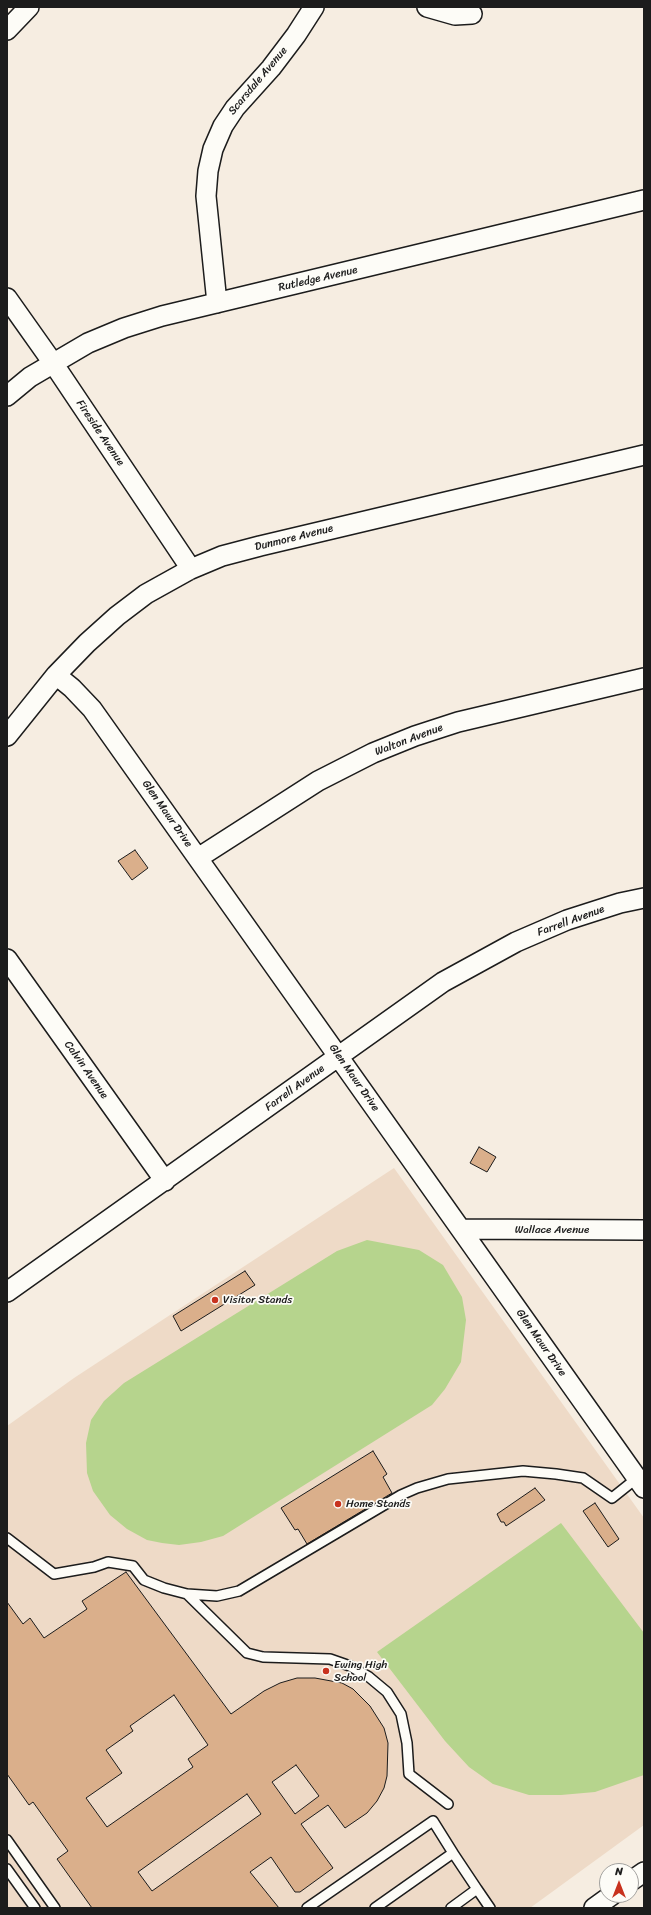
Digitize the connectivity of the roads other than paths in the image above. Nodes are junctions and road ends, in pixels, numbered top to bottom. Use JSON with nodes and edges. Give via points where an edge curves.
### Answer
{"nodes":[{"id":1,"x":29,"y":7,"type":"edge"},
{"id":2,"x":314,"y":7,"type":"edge"},
{"id":3,"x":427,"y":7,"type":"edge"},
{"id":4,"x":472,"y":14,"type":"dead end"},
{"id":5,"x":7,"y":30,"type":"edge"},
{"id":6,"x":644,"y":200,"type":"edge"},
{"id":7,"x":7,"y":298,"type":"edge"},
{"id":8,"x":217,"y":303,"type":"junction"},
{"id":9,"x":53,"y":363,"type":"junction"},
{"id":10,"x":7,"y":396,"type":"edge"},
{"id":11,"x":644,"y":455,"type":"edge"},
{"id":12,"x":191,"y":569,"type":"junction"},
{"id":13,"x":56,"y":675,"type":"junction"},
{"id":14,"x":644,"y":678,"type":"edge"},
{"id":15,"x":7,"y":736,"type":"edge"},
{"id":16,"x":198,"y":858,"type":"junction"},
{"id":17,"x":644,"y":898,"type":"edge"},
{"id":18,"x":7,"y":958,"type":"edge"},
{"id":19,"x":339,"y":1057,"type":"junction"},
{"id":20,"x":165,"y":1181,"type":"junction"},
{"id":21,"x":461,"y":1229,"type":"junction"},
{"id":22,"x":644,"y":1230,"type":"edge"},
{"id":23,"x":7,"y":1292,"type":"edge"},
{"id":24,"x":641,"y":1483,"type":"edge"},
{"id":25,"x":7,"y":1538,"type":"edge"},
{"id":26,"x":187,"y":1594,"type":"junction"},
{"id":27,"x":448,"y":1804,"type":"dead end"},
{"id":28,"x":7,"y":1840,"type":"edge"},
{"id":29,"x":453,"y":1853,"type":"junction"},
{"id":30,"x":7,"y":1869,"type":"edge"},
{"id":31,"x":477,"y":1889,"type":"junction"},
{"id":32,"x":35,"y":1908,"type":"edge"},
{"id":33,"x":55,"y":1908,"type":"edge"},
{"id":34,"x":307,"y":1908,"type":"edge"},
{"id":35,"x":375,"y":1908,"type":"edge"},
{"id":36,"x":451,"y":1908,"type":"edge"},
{"id":37,"x":490,"y":1908,"type":"edge"}],
"edges":[{"from":1,"to":5,"type":"street"},
{"from":2,"to":8,"type":"street","name":"Scarsdale Avenue","via":[[271,68],[235,108],[223,126],[213,149],[206,196]]},
{"from":3,"to":4,"type":"street","via":[[455,15]]},
{"from":6,"to":8,"type":"street","name":"Rutledge Avenue"},
{"from":7,"to":9,"type":"street","name":"Fireside Avenue"},
{"from":8,"to":9,"type":"street","name":"Rutledge Avenue","via":[[124,328],[88,343]]},
{"from":9,"to":10,"type":"street","name":"Rutledge Avenue","via":[[30,377]]},
{"from":9,"to":12,"type":"street","name":"Fireside Avenue"},
{"from":11,"to":12,"type":"street","name":"Dunmore Avenue","via":[[260,546],[222,556]]},
{"from":12,"to":13,"type":"street","name":"Dunmore Avenue","via":[[146,594],[117,616]]},
{"from":13,"to":15,"type":"street","name":"Dunmore Avenue"},
{"from":13,"to":16,"type":"street","name":"Glen Mawr Drive","via":[[92,708]]},
{"from":14,"to":16,"type":"street","name":"Walton Avenue","via":[[458,722],[394,744],[318,781]]},
{"from":16,"to":19,"type":"street","name":"Glen Mawr Drive"},
{"from":17,"to":19,"type":"street","name":"Farrell Avenue","via":[[567,920],[516,942],[443,982]]},
{"from":18,"to":20,"type":"street","name":"Calvin Avenue"},
{"from":19,"to":20,"type":"street","name":"Farrell Avenue"},
{"from":19,"to":21,"type":"street","name":"Glen Mawr Drive"},
{"from":20,"to":23,"type":"street","name":"Farrell Avenue"},
{"from":21,"to":22,"type":"street","name":"Wallace Avenue"},
{"from":21,"to":24,"type":"street","name":"Glen Mawr Drive"},
{"from":24,"to":26,"type":"lane","via":[[612,1498],[583,1478],[556,1474],[523,1471],[448,1479],[401,1495],[239,1592],[217,1596]]},
{"from":25,"to":26,"type":"lane","via":[[54,1574],[108,1562],[132,1566],[144,1580]]},
{"from":26,"to":27,"type":"lane","via":[[247,1654],[263,1657],[330,1659],[350,1666],[387,1692],[401,1714],[407,1743],[409,1774]]},
{"from":28,"to":33,"type":"lane"},
{"from":29,"to":31,"type":"lane"},
{"from":29,"to":34,"type":"lane","via":[[433,1821]]},
{"from":29,"to":35,"type":"lane"},
{"from":30,"to":32,"type":"lane"},
{"from":31,"to":36,"type":"lane"},
{"from":31,"to":37,"type":"lane"}]}
